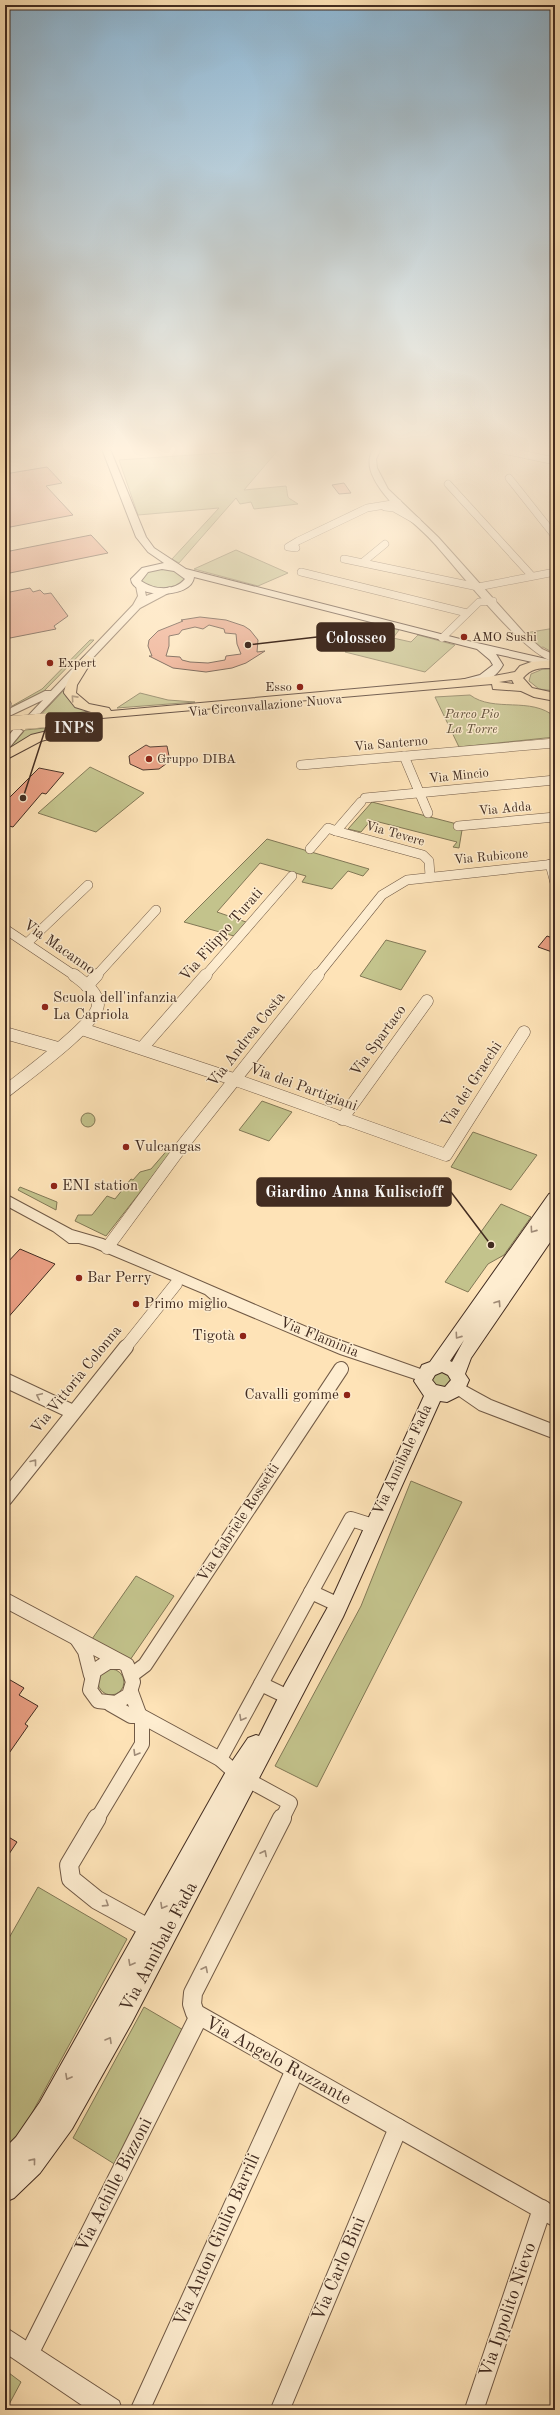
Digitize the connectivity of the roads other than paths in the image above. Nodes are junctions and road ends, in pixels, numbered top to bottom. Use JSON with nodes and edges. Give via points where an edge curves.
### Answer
{"nodes":[{"id":1,"x":151,"y":562,"type":"edge"},
{"id":2,"x":169,"y":562,"type":"edge"},
{"id":3,"x":363,"y":562,"type":"edge"},
{"id":4,"x":455,"y":562,"type":"edge"},
{"id":5,"x":519,"y":562,"type":"edge"},
{"id":6,"x":148,"y":569,"type":"junction"},
{"id":7,"x":182,"y":570,"type":"junction"},
{"id":8,"x":301,"y":572,"type":"dead end"},
{"id":9,"x":555,"y":572,"type":"edge"},
{"id":10,"x":532,"y":576,"type":"junction"},
{"id":11,"x":226,"y":581,"type":"junction"},
{"id":12,"x":140,"y":586,"type":"junction"},
{"id":13,"x":183,"y":586,"type":"junction"},
{"id":14,"x":478,"y":586,"type":"junction"},
{"id":15,"x":170,"y":590,"type":"junction"},
{"id":16,"x":493,"y":601,"type":"junction"},
{"id":17,"x":479,"y":602,"type":"junction"},
{"id":18,"x":138,"y":606,"type":"junction"},
{"id":19,"x":467,"y":613,"type":"junction"},
{"id":20,"x":522,"y":636,"type":"junction"},
{"id":21,"x":442,"y":638,"type":"junction"},
{"id":22,"x":471,"y":645,"type":"junction"},
{"id":23,"x":484,"y":648,"type":"junction"},
{"id":24,"x":87,"y":659,"type":"junction"},
{"id":25,"x":555,"y":659,"type":"edge"},
{"id":26,"x":538,"y":660,"type":"junction"},
{"id":27,"x":555,"y":664,"type":"edge"},
{"id":28,"x":75,"y":672,"type":"junction"},
{"id":29,"x":522,"y":672,"type":"junction"},
{"id":30,"x":441,"y":686,"type":"junction"},
{"id":31,"x":524,"y":688,"type":"junction"},
{"id":32,"x":555,"y":697,"type":"edge"},
{"id":33,"x":241,"y":706,"type":"junction"},
{"id":34,"x":30,"y":719,"type":"dead end"},
{"id":35,"x":8,"y":720,"type":"edge"},
{"id":36,"x":555,"y":743,"type":"edge"},
{"id":37,"x":5,"y":746,"type":"edge"},
{"id":38,"x":5,"y":756,"type":"edge"},
{"id":39,"x":404,"y":756,"type":"junction"},
{"id":40,"x":301,"y":765,"type":"dead end"},
{"id":41,"x":555,"y":780,"type":"edge"},
{"id":42,"x":420,"y":793,"type":"junction"},
{"id":43,"x":363,"y":800,"type":"joint"},
{"id":44,"x":428,"y":812,"type":"dead end"},
{"id":45,"x":555,"y":817,"type":"edge"},
{"id":46,"x":458,"y":826,"type":"dead end"},
{"id":47,"x":336,"y":830,"type":"junction"},
{"id":48,"x":310,"y":849,"type":"dead end"},
{"id":49,"x":552,"y":864,"type":"edge"},
{"id":50,"x":292,"y":876,"type":"dead end"},
{"id":51,"x":430,"y":876,"type":"junction"},
{"id":52,"x":555,"y":883,"type":"edge"},
{"id":53,"x":88,"y":885,"type":"dead end"},
{"id":54,"x":156,"y":910,"type":"dead end"},
{"id":55,"x":5,"y":929,"type":"edge"},
{"id":56,"x":27,"y":943,"type":"junction"},
{"id":57,"x":88,"y":986,"type":"junction"},
{"id":58,"x":427,"y":1001,"type":"dead end"},
{"id":59,"x":82,"y":1029,"type":"junction"},
{"id":60,"x":524,"y":1032,"type":"dead end"},
{"id":61,"x":5,"y":1033,"type":"edge"},
{"id":62,"x":58,"y":1048,"type":"junction"},
{"id":63,"x":142,"y":1048,"type":"junction"},
{"id":64,"x":236,"y":1080,"type":"junction"},
{"id":65,"x":5,"y":1092,"type":"edge"},
{"id":66,"x":342,"y":1119,"type":"junction"},
{"id":67,"x":446,"y":1155,"type":"joint"},
{"id":68,"x":555,"y":1198,"type":"edge"},
{"id":69,"x":5,"y":1199,"type":"edge"},
{"id":70,"x":555,"y":1222,"type":"edge"},
{"id":71,"x":68,"y":1234,"type":"junction"},
{"id":72,"x":107,"y":1248,"type":"junction"},
{"id":73,"x":176,"y":1284,"type":"junction"},
{"id":74,"x":217,"y":1296,"type":"junction"},
{"id":75,"x":341,"y":1369,"type":"dead end"},
{"id":76,"x":430,"y":1371,"type":"junction"},
{"id":77,"x":5,"y":1380,"type":"edge"},
{"id":78,"x":450,"y":1387,"type":"junction"},
{"id":79,"x":73,"y":1412,"type":"junction"},
{"id":80,"x":555,"y":1432,"type":"edge"},
{"id":81,"x":7,"y":1494,"type":"edge"},
{"id":82,"x":373,"y":1526,"type":"junction"},
{"id":83,"x":311,"y":1592,"type":"junction"},
{"id":84,"x":5,"y":1600,"type":"edge"},
{"id":85,"x":339,"y":1605,"type":"junction"},
{"id":86,"x":75,"y":1637,"type":"junction"},
{"id":87,"x":121,"y":1662,"type":"junction"},
{"id":88,"x":133,"y":1674,"type":"junction"},
{"id":89,"x":91,"y":1675,"type":"junction"},
{"id":90,"x":261,"y":1684,"type":"junction"},
{"id":91,"x":131,"y":1692,"type":"junction"},
{"id":92,"x":290,"y":1694,"type":"junction"},
{"id":93,"x":110,"y":1704,"type":"junction"},
{"id":94,"x":141,"y":1716,"type":"junction"},
{"id":95,"x":220,"y":1759,"type":"junction"},
{"id":96,"x":243,"y":1778,"type":"junction"},
{"id":97,"x":150,"y":1929,"type":"junction"},
{"id":98,"x":199,"y":2016,"type":"junction"},
{"id":99,"x":295,"y":2070,"type":"junction"},
{"id":100,"x":398,"y":2128,"type":"junction"},
{"id":101,"x":5,"y":2165,"type":"edge"},
{"id":102,"x":5,"y":2189,"type":"edge"},
{"id":103,"x":548,"y":2213,"type":"edge"},
{"id":104,"x":15,"y":2347,"type":"edge"},
{"id":105,"x":110,"y":2410,"type":"edge"},
{"id":106,"x":140,"y":2410,"type":"edge"},
{"id":107,"x":280,"y":2410,"type":"edge"},
{"id":108,"x":474,"y":2410,"type":"edge"}],
"edges":[{"from":1,"to":6,"type":"main road"},
{"from":2,"to":7,"type":"main road"},
{"from":3,"to":14,"type":"street","via":[[465,586]]},
{"from":4,"to":14,"type":"street"},
{"from":5,"to":10,"type":"street"},
{"from":6,"to":7,"type":"main road","via":[[162,566]]},
{"from":6,"to":12,"type":"main road","via":[[137,575],[136,582]]},
{"from":7,"to":11,"type":"main road"},
{"from":7,"to":13,"type":"main road","via":[[190,579]]},
{"from":8,"to":19,"type":"street"},
{"from":9,"to":10,"type":"street"},
{"from":10,"to":14,"type":"street"},
{"from":11,"to":13,"type":"main road","via":[[205,580]]},
{"from":11,"to":21,"type":"main road"},
{"from":12,"to":15,"type":"main road","via":[[153,590]]},
{"from":12,"to":18,"type":"street","via":[[142,596]]},
{"from":13,"to":15,"type":"main road"},
{"from":14,"to":16,"type":"street"},
{"from":14,"to":17,"type":"street","via":[[482,596]]},
{"from":15,"to":18,"type":"street"},
{"from":16,"to":17,"type":"street"},
{"from":16,"to":20,"type":"street"},
{"from":17,"to":19,"type":"street"},
{"from":18,"to":24,"type":"street"},
{"from":19,"to":21,"type":"street"},
{"from":20,"to":25,"type":"street","via":[[539,651]]},
{"from":20,"to":26,"type":"street"},
{"from":21,"to":22,"type":"main road"},
{"from":22,"to":23,"type":"main road"},
{"from":22,"to":30,"type":"main road","via":[[490,653],[495,658],[498,665],[494,672],[474,681]]},
{"from":23,"to":26,"type":"main road"},
{"from":23,"to":29,"type":"main road","via":[[522,661]]},
{"from":24,"to":28,"type":"street"},
{"from":33,"to":24,"type":"main road","one_way":true,"via":[[209,703],[108,711],[87,707],[74,700],[69,690],[74,679],[84,669]]},
{"from":26,"to":27,"type":"main road"},
{"from":27,"to":29,"type":"main road","name":"Via Circonvallazione Nuova","via":[[541,664]]},
{"from":28,"to":34,"type":"street"},
{"from":28,"to":35,"type":"street"},
{"from":29,"to":30,"type":"main road","name":"Via Circonvallazione Nuova","via":[[488,682]]},
{"from":29,"to":31,"type":"main road","via":[[519,681]]},
{"from":30,"to":33,"type":"main road","name":"Via Circonvallazione Nuova"},
{"from":31,"to":32,"type":"main road","name":"Via Circonvallazione Nuova","via":[[540,695]]},
{"from":31,"to":33,"type":"main road","name":"Via Circonvallazione Nuova","via":[[491,686]]},
{"from":33,"to":35,"type":"main road","name":"Via Circonvallazione Nuova","via":[[47,723]]},
{"from":33,"to":38,"type":"main road","via":[[220,713],[73,728],[31,740]]},
{"from":35,"to":37,"type":"street"},
{"from":36,"to":39,"type":"street","name":"Via Santerno"},
{"from":39,"to":40,"type":"street","name":"Via Santerno"},
{"from":39,"to":42,"type":"street"},
{"from":41,"to":42,"type":"street","name":"Via Mincio"},
{"from":42,"to":43,"type":"street","name":"Via Mincio"},
{"from":42,"to":44,"type":"street"},
{"from":43,"to":47,"type":"street","name":"Via Tevere"},
{"from":45,"to":46,"type":"street","name":"Via Adda"},
{"from":47,"to":48,"type":"street","name":"Via Tevere","via":[[328,828]]},
{"from":47,"to":51,"type":"street","name":"Via Tevere","via":[[423,855],[430,862]]},
{"from":49,"to":51,"type":"street","name":"Via Rubicone"},
{"from":49,"to":52,"type":"street"},
{"from":50,"to":63,"type":"street","name":"Via Filippo Turati"},
{"from":51,"to":64,"type":"street","name":"Via Andrea Costa","via":[[407,880],[382,896]]},
{"from":53,"to":56,"type":"street"},
{"from":54,"to":57,"type":"street"},
{"from":55,"to":56,"type":"street","name":"Via Macanno"},
{"from":56,"to":57,"type":"street","name":"Via Macanno"},
{"from":57,"to":59,"type":"street","name":"Via Macanno","via":[[98,1004],[96,1014]]},
{"from":58,"to":66,"type":"street","name":"Via Spartaco"},
{"from":59,"to":62,"type":"street","name":"Via Macanno"},
{"from":59,"to":63,"type":"street","name":"Via dei Partigiani"},
{"from":60,"to":67,"type":"street","name":"Via dei Gracchi"},
{"from":61,"to":62,"type":"street"},
{"from":62,"to":65,"type":"street","name":"Via Macanno"},
{"from":63,"to":64,"type":"street","name":"Via dei Partigiani"},
{"from":64,"to":66,"type":"street","name":"Via dei Partigiani"},
{"from":64,"to":72,"type":"street","name":"Via Andrea Costa","via":[[182,1146]]},
{"from":66,"to":67,"type":"street","name":"Via dei Partigiani"},
{"from":68,"to":76,"type":"main road","one_way":true},
{"from":69,"to":71,"type":"street","name":"Via Flaminia"},
{"from":78,"to":70,"type":"main road","name":"Via Annibale Fada","one_way":true,"via":[[463,1356]]},
{"from":71,"to":72,"type":"street","name":"Via Flaminia"},
{"from":71,"to":73,"type":"street","name":"Via Flaminia","via":[[98,1253]]},
{"from":72,"to":74,"type":"street","name":"Via Flaminia","via":[[210,1290]]},
{"from":73,"to":74,"type":"street","name":"Via Flaminia","via":[[206,1296]]},
{"from":73,"to":79,"type":"street","name":"Via Vittoria Colonna"},
{"from":74,"to":76,"type":"street","name":"Via Flaminia","via":[[390,1367]]},
{"from":75,"to":88,"type":"street","name":"Via Gabriele Rossetti","via":[[145,1666]]},
{"from":76,"to":78,"type":"main road","via":[[450,1368]]},
{"from":76,"to":78,"type":"main road","via":[[425,1386]]},
{"from":79,"to":77,"type":"street","one_way":true},
{"from":78,"to":80,"type":"street","via":[[485,1405]]},
{"from":78,"to":82,"type":"main road","name":"Via Annibale Fada"},
{"from":81,"to":79,"type":"street","name":"Via Vittoria Colonna","one_way":true},
{"from":82,"to":83,"type":"street","name":"Via Annibale Fada","via":[[351,1519]]},
{"from":82,"to":85,"type":"main road","name":"Via Annibale Fada"},
{"from":83,"to":85,"type":"street"},
{"from":83,"to":90,"type":"street","name":"Via Annibale Fada"},
{"from":84,"to":86,"type":"street"},
{"from":85,"to":92,"type":"main road","name":"Via Annibale Fada"},
{"from":86,"to":87,"type":"street"},
{"from":86,"to":89,"type":"street","via":[[85,1651]]},
{"from":87,"to":88,"type":"street","via":[[127,1665]]},
{"from":87,"to":89,"type":"street","via":[[101,1664]]},
{"from":88,"to":91,"type":"street"},
{"from":89,"to":93,"type":"street","via":[[89,1682],[93,1696],[98,1701]]},
{"from":90,"to":92,"type":"street"},
{"from":90,"to":95,"type":"street","name":"Via Annibale Fada","one_way":true},
{"from":91,"to":93,"type":"street","via":[[121,1701]]},
{"from":91,"to":94,"type":"street","via":[[132,1702]]},
{"from":92,"to":96,"type":"main road","name":"Via Annibale Fada"},
{"from":93,"to":94,"type":"street","via":[[131,1716]]},
{"from":94,"to":95,"type":"street"},
{"from":94,"to":97,"type":"street","one_way":true,"via":[[144,1731],[142,1744],[69,1866],[72,1881]]},
{"from":95,"to":96,"type":"street"},
{"from":96,"to":97,"type":"main road","name":"Via Annibale Fada","one_way":true},
{"from":98,"to":96,"type":"street","name":"Via Angelo Ruzzante","one_way":true,"via":[[192,2004],[193,1993],[290,1803]]},
{"from":102,"to":96,"type":"main road","name":"Via Annibale Fada","one_way":true,"via":[[31,2164],[63,2120],[122,2016]]},
{"from":97,"to":101,"type":"main road","name":"Via Annibale Fada","one_way":true,"via":[[48,2111],[25,2146]]},
{"from":98,"to":99,"type":"street","name":"Via Angelo Ruzzante"},
{"from":98,"to":104,"type":"street","name":"Via Achille Bizzoni"},
{"from":99,"to":100,"type":"street","name":"Via Angelo Ruzzante"},
{"from":99,"to":106,"type":"street","name":"Via Anton Giulio Barrili"},
{"from":100,"to":103,"type":"street","name":"Via Angelo Ruzzante"},
{"from":100,"to":107,"type":"street","name":"Via Carlo Bini"},
{"from":103,"to":108,"type":"street","name":"Via Ippolito Nievo"},
{"from":104,"to":105,"type":"street"}]}
